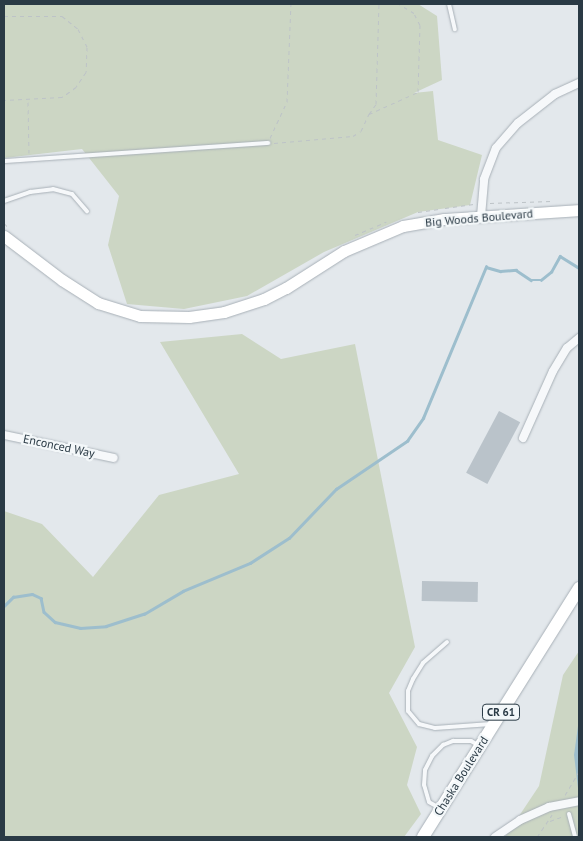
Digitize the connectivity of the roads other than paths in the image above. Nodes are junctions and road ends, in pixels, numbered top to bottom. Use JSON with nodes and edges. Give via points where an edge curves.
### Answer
{"nodes":[{"id":1,"x":449,"y":4,"type":"edge"},
{"id":2,"x":455,"y":29,"type":"dead end"},
{"id":3,"x":579,"y":83,"type":"edge"},
{"id":4,"x":268,"y":143,"type":"road end"},
{"id":5,"x":4,"y":161,"type":"edge"},
{"id":6,"x":4,"y":201,"type":"edge"},
{"id":7,"x":579,"y":210,"type":"edge"},
{"id":8,"x":87,"y":212,"type":"dead end"},
{"id":9,"x":481,"y":216,"type":"junction"},
{"id":10,"x":4,"y":236,"type":"edge"},
{"id":11,"x":579,"y":338,"type":"edge"},
{"id":12,"x":4,"y":435,"type":"edge"},
{"id":13,"x":523,"y":438,"type":"dead end"},
{"id":14,"x":114,"y":458,"type":"dead end"},
{"id":15,"x":579,"y":588,"type":"edge"},
{"id":16,"x":447,"y":642,"type":"dead end"},
{"id":17,"x":494,"y":724,"type":"junction"},
{"id":18,"x":480,"y":747,"type":"junction"},
{"id":19,"x":579,"y":801,"type":"edge"},
{"id":20,"x":568,"y":805,"type":"junction"},
{"id":21,"x":441,"y":808,"type":"junction"},
{"id":22,"x":570,"y":814,"type":"joint"},
{"id":23,"x":423,"y":837,"type":"edge"},
{"id":24,"x":495,"y":837,"type":"edge"},
{"id":25,"x":574,"y":837,"type":"edge"}],
"edges":[{"from":1,"to":2,"type":"lane"},
{"from":3,"to":9,"type":"street","via":[[555,94],[533,111],[496,148],[484,179]]},
{"from":4,"to":5,"type":"lane"},
{"from":6,"to":8,"type":"lane","via":[[53,188],[72,194]]},
{"from":7,"to":9,"type":"street","name":"Big Woods Boulevard"},
{"from":9,"to":10,"type":"street","name":"Big Woods Boulevard","via":[[425,221],[382,233],[344,251],[264,299],[224,312],[190,317],[156,318],[110,308],[74,289]]},
{"from":11,"to":13,"type":"street","via":[[567,348],[553,371]]},
{"from":12,"to":14,"type":"street","name":"Enconced Way"},
{"from":15,"to":17,"type":"main road","name":"Chaska Boulevard","number":"CR 61"},
{"from":16,"to":17,"type":"lane","via":[[424,663],[413,679],[408,691],[408,711],[419,724],[435,728]]},
{"from":17,"to":18,"type":"main road","name":"Chaska Boulevard","number":"CR 61"},
{"from":18,"to":21,"type":"main road","name":"Chaska Boulevard","number":"CR 61"},
{"from":18,"to":21,"type":"lane","via":[[471,741],[453,741],[432,756],[425,770],[424,785],[429,802]]},
{"from":19,"to":20,"type":"street"},
{"from":20,"to":22,"type":"street"},
{"from":20,"to":24,"type":"street","via":[[549,807],[520,820]]},
{"from":21,"to":23,"type":"main road","name":"Chaska Boulevard","number":"CR 61"},
{"from":22,"to":25,"type":"lane"}]}
